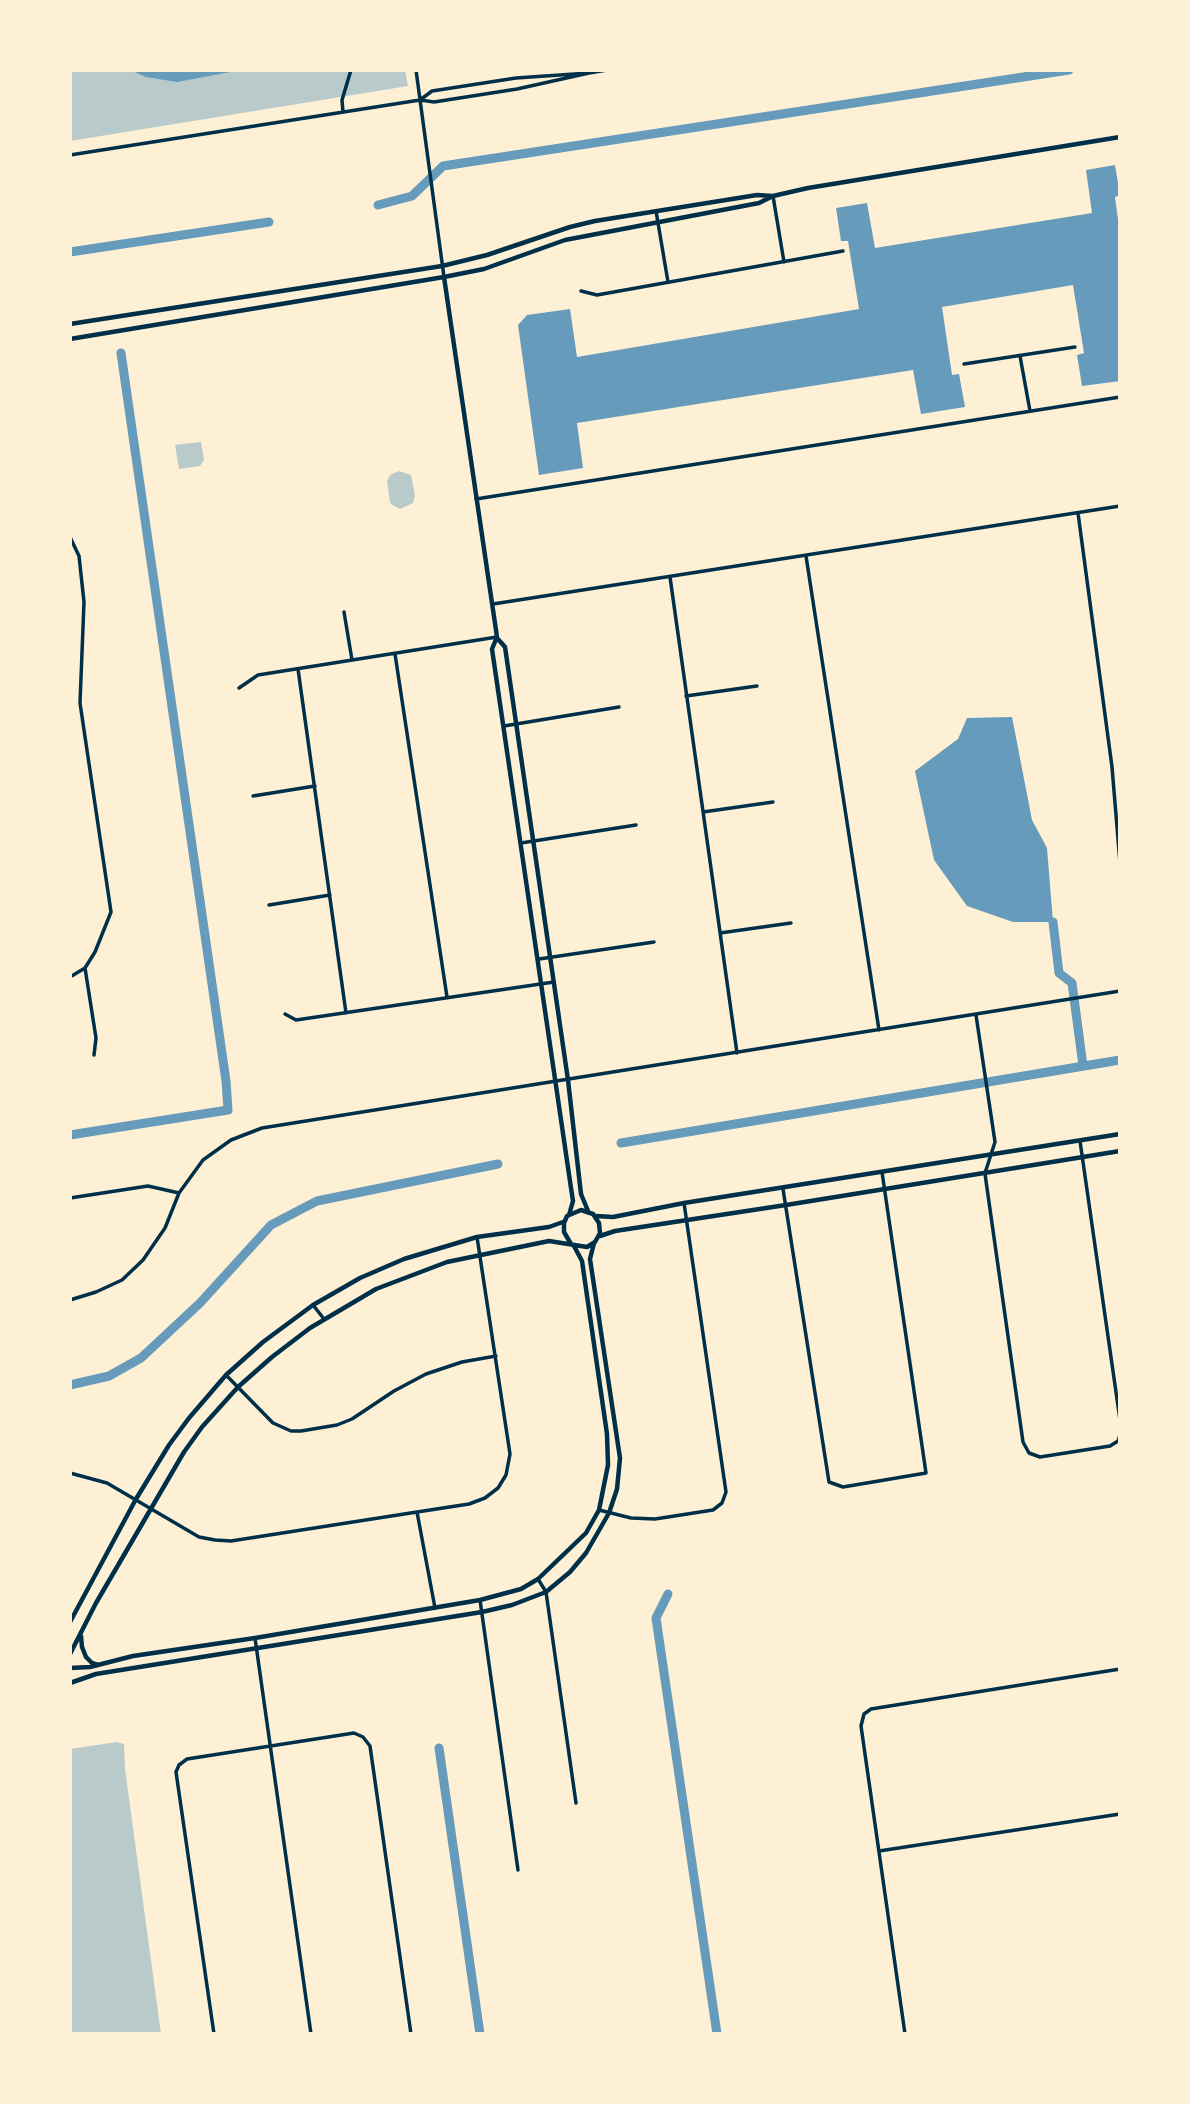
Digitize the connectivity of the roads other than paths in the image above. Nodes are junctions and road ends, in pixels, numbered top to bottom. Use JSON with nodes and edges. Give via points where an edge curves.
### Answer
{"nodes":[{"id":1,"x":351,"y":70,"type":"edge"},
{"id":2,"x":416,"y":70,"type":"edge"},
{"id":3,"x":607,"y":70,"type":"edge"},
{"id":4,"x":589,"y":73,"type":"junction"},
{"id":5,"x":421,"y":100,"type":"junction"},
{"id":6,"x":343,"y":112,"type":"junction"},
{"id":7,"x":1120,"y":139,"type":"edge"},
{"id":8,"x":70,"y":155,"type":"edge"},
{"id":9,"x":773,"y":196,"type":"junction"},
{"id":10,"x":656,"y":211,"type":"junction"},
{"id":11,"x":657,"y":222,"type":"junction"},
{"id":12,"x":843,"y":251,"type":"dead end"},
{"id":13,"x":784,"y":262,"type":"junction"},
{"id":14,"x":442,"y":266,"type":"junction"},
{"id":15,"x":444,"y":277,"type":"junction"},
{"id":16,"x":668,"y":282,"type":"junction"},
{"id":17,"x":580,"y":291,"type":"dead end"},
{"id":18,"x":70,"y":324,"type":"edge"},
{"id":19,"x":70,"y":339,"type":"edge"},
{"id":20,"x":1075,"y":347,"type":"dead end"},
{"id":21,"x":1020,"y":356,"type":"junction"},
{"id":22,"x":964,"y":363,"type":"dead end"},
{"id":23,"x":1120,"y":397,"type":"edge"},
{"id":24,"x":1030,"y":411,"type":"junction"},
{"id":25,"x":475,"y":499,"type":"junction"},
{"id":26,"x":1120,"y":506,"type":"edge"},
{"id":27,"x":1078,"y":513,"type":"junction"},
{"id":28,"x":70,"y":537,"type":"edge"},
{"id":29,"x":806,"y":556,"type":"junction"},
{"id":30,"x":670,"y":577,"type":"junction"},
{"id":31,"x":492,"y":604,"type":"junction"},
{"id":32,"x":344,"y":612,"type":"dead end"},
{"id":33,"x":497,"y":637,"type":"junction"},
{"id":34,"x":395,"y":653,"type":"junction"},
{"id":35,"x":352,"y":660,"type":"junction"},
{"id":36,"x":298,"y":669,"type":"junction"},
{"id":37,"x":757,"y":686,"type":"dead end"},
{"id":38,"x":239,"y":688,"type":"dead end"},
{"id":39,"x":686,"y":696,"type":"junction"},
{"id":40,"x":619,"y":707,"type":"dead end"},
{"id":41,"x":515,"y":724,"type":"junction"},
{"id":42,"x":504,"y":726,"type":"junction"},
{"id":43,"x":314,"y":786,"type":"junction"},
{"id":44,"x":253,"y":796,"type":"dead end"},
{"id":45,"x":773,"y":802,"type":"dead end"},
{"id":46,"x":703,"y":812,"type":"junction"},
{"id":47,"x":636,"y":825,"type":"dead end"},
{"id":48,"x":533,"y":841,"type":"junction"},
{"id":49,"x":521,"y":843,"type":"junction"},
{"id":50,"x":1120,"y":863,"type":"edge"},
{"id":51,"x":330,"y":895,"type":"junction"},
{"id":52,"x":269,"y":905,"type":"dead end"},
{"id":53,"x":790,"y":923,"type":"dead end"},
{"id":54,"x":720,"y":933,"type":"junction"},
{"id":55,"x":654,"y":942,"type":"dead end"},
{"id":56,"x":551,"y":958,"type":"junction"},
{"id":57,"x":539,"y":959,"type":"junction"},
{"id":58,"x":85,"y":968,"type":"junction"},
{"id":59,"x":70,"y":977,"type":"edge"},
{"id":60,"x":554,"y":982,"type":"junction"},
{"id":61,"x":542,"y":984,"type":"junction"},
{"id":62,"x":1120,"y":991,"type":"edge"},
{"id":63,"x":447,"y":997,"type":"junction"},
{"id":64,"x":346,"y":1013,"type":"junction"},
{"id":65,"x":285,"y":1014,"type":"dead end"},
{"id":66,"x":976,"y":1015,"type":"junction"},
{"id":67,"x":878,"y":1030,"type":"junction"},
{"id":68,"x":737,"y":1053,"type":"junction"},
{"id":69,"x":94,"y":1055,"type":"dead end"},
{"id":70,"x":568,"y":1080,"type":"junction"},
{"id":71,"x":556,"y":1082,"type":"junction"},
{"id":72,"x":1120,"y":1134,"type":"edge"},
{"id":73,"x":1080,"y":1141,"type":"junction"},
{"id":74,"x":1120,"y":1151,"type":"edge"},
{"id":75,"x":991,"y":1155,"type":"junction"},
{"id":76,"x":1082,"y":1157,"type":"junction"},
{"id":77,"x":882,"y":1172,"type":"junction"},
{"id":78,"x":985,"y":1173,"type":"junction"},
{"id":79,"x":783,"y":1189,"type":"junction"},
{"id":80,"x":885,"y":1189,"type":"junction"},
{"id":81,"x":179,"y":1193,"type":"junction"},
{"id":82,"x":70,"y":1198,"type":"edge"},
{"id":83,"x":684,"y":1203,"type":"junction"},
{"id":84,"x":786,"y":1205,"type":"junction"},
{"id":85,"x":588,"y":1212,"type":"junction"},
{"id":86,"x":569,"y":1215,"type":"junction"},
{"id":87,"x":595,"y":1216,"type":"junction"},
{"id":88,"x":565,"y":1221,"type":"junction"},
{"id":89,"x":686,"y":1221,"type":"junction"},
{"id":90,"x":477,"y":1237,"type":"junction"},
{"id":91,"x":598,"y":1237,"type":"junction"},
{"id":92,"x":594,"y":1243,"type":"junction"},
{"id":93,"x":573,"y":1245,"type":"junction"},
{"id":94,"x":480,"y":1253,"type":"junction"},
{"id":95,"x":70,"y":1300,"type":"edge"},
{"id":96,"x":313,"y":1305,"type":"junction"},
{"id":97,"x":324,"y":1319,"type":"junction"},
{"id":98,"x":496,"y":1356,"type":"junction"},
{"id":99,"x":226,"y":1376,"type":"junction"},
{"id":100,"x":238,"y":1387,"type":"junction"},
{"id":101,"x":1120,"y":1420,"type":"edge"},
{"id":102,"x":1120,"y":1434,"type":"edge"},
{"id":103,"x":70,"y":1473,"type":"edge"},
{"id":104,"x":136,"y":1499,"type":"junction"},
{"id":105,"x":151,"y":1507,"type":"junction"},
{"id":106,"x":599,"y":1510,"type":"junction"},
{"id":107,"x":417,"y":1512,"type":"junction"},
{"id":108,"x":609,"y":1513,"type":"junction"},
{"id":109,"x":538,"y":1579,"type":"junction"},
{"id":110,"x":546,"y":1592,"type":"junction"},
{"id":111,"x":480,"y":1600,"type":"junction"},
{"id":112,"x":435,"y":1608,"type":"junction"},
{"id":113,"x":482,"y":1612,"type":"junction"},
{"id":114,"x":70,"y":1622,"type":"edge"},
{"id":115,"x":81,"y":1633,"type":"junction"},
{"id":116,"x":255,"y":1638,"type":"junction"},
{"id":117,"x":256,"y":1650,"type":"junction"},
{"id":118,"x":70,"y":1654,"type":"edge"},
{"id":119,"x":99,"y":1665,"type":"junction"},
{"id":120,"x":70,"y":1668,"type":"edge"},
{"id":121,"x":1120,"y":1669,"type":"edge"},
{"id":122,"x":70,"y":1683,"type":"edge"},
{"id":123,"x":271,"y":1745,"type":"junction"},
{"id":124,"x":576,"y":1803,"type":"dead end"},
{"id":125,"x":1120,"y":1814,"type":"edge"},
{"id":126,"x":879,"y":1851,"type":"junction"},
{"id":127,"x":518,"y":1870,"type":"dead end"},
{"id":128,"x":214,"y":2034,"type":"edge"},
{"id":129,"x":311,"y":2034,"type":"edge"},
{"id":130,"x":411,"y":2034,"type":"edge"},
{"id":131,"x":905,"y":2034,"type":"edge"}],
"edges":[{"from":1,"to":6,"type":"street"},
{"from":2,"to":5,"type":"street"},
{"from":3,"to":4,"type":"street"},
{"from":4,"to":5,"type":"street","via":[[494,93]]},
{"from":4,"to":5,"type":"street","via":[[444,89]]},
{"from":5,"to":6,"type":"street"},
{"from":5,"to":14,"type":"street"},
{"from":6,"to":8,"type":"street"},
{"from":7,"to":9,"type":"street"},
{"from":9,"to":10,"type":"street"},
{"from":9,"to":11,"type":"street","via":[[759,203]]},
{"from":9,"to":13,"type":"street"},
{"from":10,"to":11,"type":"street"},
{"from":10,"to":14,"type":"street","via":[[570,227]]},
{"from":11,"to":15,"type":"street","via":[[565,240],[484,269]]},
{"from":11,"to":16,"type":"street"},
{"from":12,"to":13,"type":"street"},
{"from":13,"to":16,"type":"street"},
{"from":14,"to":15,"type":"street"},
{"from":14,"to":18,"type":"street"},
{"from":15,"to":19,"type":"street"},
{"from":15,"to":25,"type":"street"},
{"from":16,"to":17,"type":"street","via":[[597,295]]},
{"from":20,"to":21,"type":"street"},
{"from":21,"to":22,"type":"street"},
{"from":21,"to":24,"type":"street"},
{"from":23,"to":24,"type":"street"},
{"from":24,"to":25,"type":"street"},
{"from":25,"to":31,"type":"street"},
{"from":26,"to":27,"type":"street"},
{"from":27,"to":29,"type":"street"},
{"from":27,"to":50,"type":"street"},
{"from":28,"to":58,"type":"street","via":[[79,556],[84,602],[80,703],[111,912]]},
{"from":29,"to":30,"type":"street"},
{"from":29,"to":67,"type":"street"},
{"from":30,"to":31,"type":"street"},
{"from":30,"to":39,"type":"street"},
{"from":31,"to":33,"type":"street"},
{"from":32,"to":35,"type":"street"},
{"from":33,"to":34,"type":"street"},
{"from":33,"to":41,"type":"street","via":[[505,647]]},
{"from":33,"to":42,"type":"street","via":[[492,649]]},
{"from":34,"to":35,"type":"street"},
{"from":34,"to":63,"type":"street"},
{"from":35,"to":36,"type":"street"},
{"from":36,"to":38,"type":"street","via":[[258,675]]},
{"from":36,"to":43,"type":"street"},
{"from":37,"to":39,"type":"street"},
{"from":39,"to":46,"type":"street"},
{"from":40,"to":41,"type":"street"},
{"from":41,"to":42,"type":"street"},
{"from":41,"to":48,"type":"street"},
{"from":42,"to":49,"type":"street"},
{"from":43,"to":44,"type":"street"},
{"from":43,"to":51,"type":"street"},
{"from":45,"to":46,"type":"street"},
{"from":46,"to":54,"type":"street"},
{"from":47,"to":48,"type":"street"},
{"from":48,"to":49,"type":"street"},
{"from":48,"to":56,"type":"street"},
{"from":49,"to":57,"type":"street"},
{"from":51,"to":52,"type":"street"},
{"from":51,"to":64,"type":"street"},
{"from":53,"to":54,"type":"street"},
{"from":54,"to":68,"type":"street"},
{"from":55,"to":56,"type":"street"},
{"from":56,"to":57,"type":"street"},
{"from":56,"to":60,"type":"street"},
{"from":57,"to":61,"type":"street"},
{"from":58,"to":59,"type":"street"},
{"from":58,"to":69,"type":"street","via":[[96,1038]]},
{"from":60,"to":61,"type":"street"},
{"from":60,"to":70,"type":"street"},
{"from":61,"to":63,"type":"street"},
{"from":61,"to":71,"type":"street"},
{"from":62,"to":66,"type":"street"},
{"from":63,"to":64,"type":"street"},
{"from":64,"to":65,"type":"street","via":[[296,1020]]},
{"from":66,"to":67,"type":"street"},
{"from":66,"to":75,"type":"street","via":[[995,1142]]},
{"from":67,"to":68,"type":"street"},
{"from":68,"to":70,"type":"street"},
{"from":70,"to":71,"type":"street"},
{"from":70,"to":85,"type":"street","via":[[581,1194]]},
{"from":71,"to":81,"type":"street","via":[[262,1128],[231,1140],[203,1160]]},
{"from":71,"to":86,"type":"street","via":[[573,1201]]},
{"from":72,"to":73,"type":"street"},
{"from":73,"to":75,"type":"street"},
{"from":73,"to":76,"type":"street"},
{"from":74,"to":76,"type":"street"},
{"from":75,"to":77,"type":"street"},
{"from":75,"to":78,"type":"street"},
{"from":76,"to":78,"type":"street"},
{"from":76,"to":101,"type":"street"},
{"from":77,"to":79,"type":"street"},
{"from":77,"to":80,"type":"street"},
{"from":78,"to":80,"type":"street"},
{"from":78,"to":102,"type":"street","via":[[1023,1442],[1029,1453],[1040,1457],[1110,1446]]},
{"from":79,"to":83,"type":"street"},
{"from":79,"to":84,"type":"street"},
{"from":80,"to":84,"type":"street"},
{"from":80,"to":84,"type":"street","via":[[926,1473],[843,1487],[829,1482]]},
{"from":81,"to":82,"type":"street","via":[[148,1186]]},
{"from":81,"to":95,"type":"street","via":[[143,1260],[122,1280]]},
{"from":83,"to":87,"type":"street","via":[[613,1217]]},
{"from":83,"to":89,"type":"street"},
{"from":84,"to":89,"type":"street"},
{"from":85,"to":86,"type":"street"},
{"from":85,"to":87,"type":"street"},
{"from":86,"to":88,"type":"street"},
{"from":87,"to":91,"type":"street","via":[[601,1228]]},
{"from":88,"to":90,"type":"street"},
{"from":88,"to":93,"type":"street","via":[[564,1232]]},
{"from":89,"to":91,"type":"street"},
{"from":89,"to":108,"type":"street","via":[[726,1492],[713,1510],[655,1519]]},
{"from":90,"to":94,"type":"street"},
{"from":90,"to":96,"type":"street","via":[[404,1259]]},
{"from":91,"to":92,"type":"street"},
{"from":92,"to":93,"type":"street"},
{"from":92,"to":108,"type":"street","via":[[590,1259],[620,1458]]},
{"from":93,"to":94,"type":"street","via":[[549,1241]]},
{"from":93,"to":106,"type":"street","via":[[582,1261],[607,1434],[608,1465]]},
{"from":94,"to":97,"type":"street","via":[[376,1289]]},
{"from":94,"to":98,"type":"street"},
{"from":96,"to":97,"type":"street"},
{"from":96,"to":99,"type":"street","via":[[262,1342]]},
{"from":97,"to":100,"type":"street"},
{"from":98,"to":100,"type":"street","via":[[426,1374],[352,1419],[301,1431],[273,1423]]},
{"from":98,"to":107,"type":"street","via":[[510,1454],[506,1475],[485,1498]]},
{"from":99,"to":100,"type":"street"},
{"from":99,"to":104,"type":"street","via":[[189,1418]]},
{"from":100,"to":105,"type":"street","via":[[202,1427]]},
{"from":103,"to":104,"type":"street","via":[[107,1483]]},
{"from":104,"to":105,"type":"street"},
{"from":104,"to":114,"type":"street"},
{"from":105,"to":107,"type":"street","via":[[199,1537],[231,1541]]},
{"from":105,"to":115,"type":"street"},
{"from":106,"to":108,"type":"street"},
{"from":106,"to":109,"type":"street","via":[[586,1533]]},
{"from":107,"to":112,"type":"street"},
{"from":108,"to":110,"type":"street","via":[[586,1553]]},
{"from":109,"to":110,"type":"street"},
{"from":109,"to":111,"type":"street","via":[[521,1589]]},
{"from":110,"to":113,"type":"street"},
{"from":110,"to":124,"type":"street"},
{"from":111,"to":112,"type":"street"},
{"from":111,"to":113,"type":"street"},
{"from":112,"to":116,"type":"street"},
{"from":113,"to":117,"type":"street"},
{"from":113,"to":127,"type":"street"},
{"from":115,"to":118,"type":"street"},
{"from":115,"to":119,"type":"street","via":[[86,1657]]},
{"from":116,"to":117,"type":"street"},
{"from":116,"to":119,"type":"street"},
{"from":117,"to":122,"type":"street","via":[[96,1674]]},
{"from":117,"to":123,"type":"street"},
{"from":119,"to":120,"type":"street"},
{"from":121,"to":126,"type":"street","via":[[871,1709],[864,1714],[861,1726]]},
{"from":123,"to":128,"type":"street","via":[[187,1759],[176,1772]]},
{"from":123,"to":129,"type":"street"},
{"from":123,"to":130,"type":"street","via":[[354,1733],[370,1746]]},
{"from":125,"to":126,"type":"street"},
{"from":126,"to":131,"type":"street"}]}
